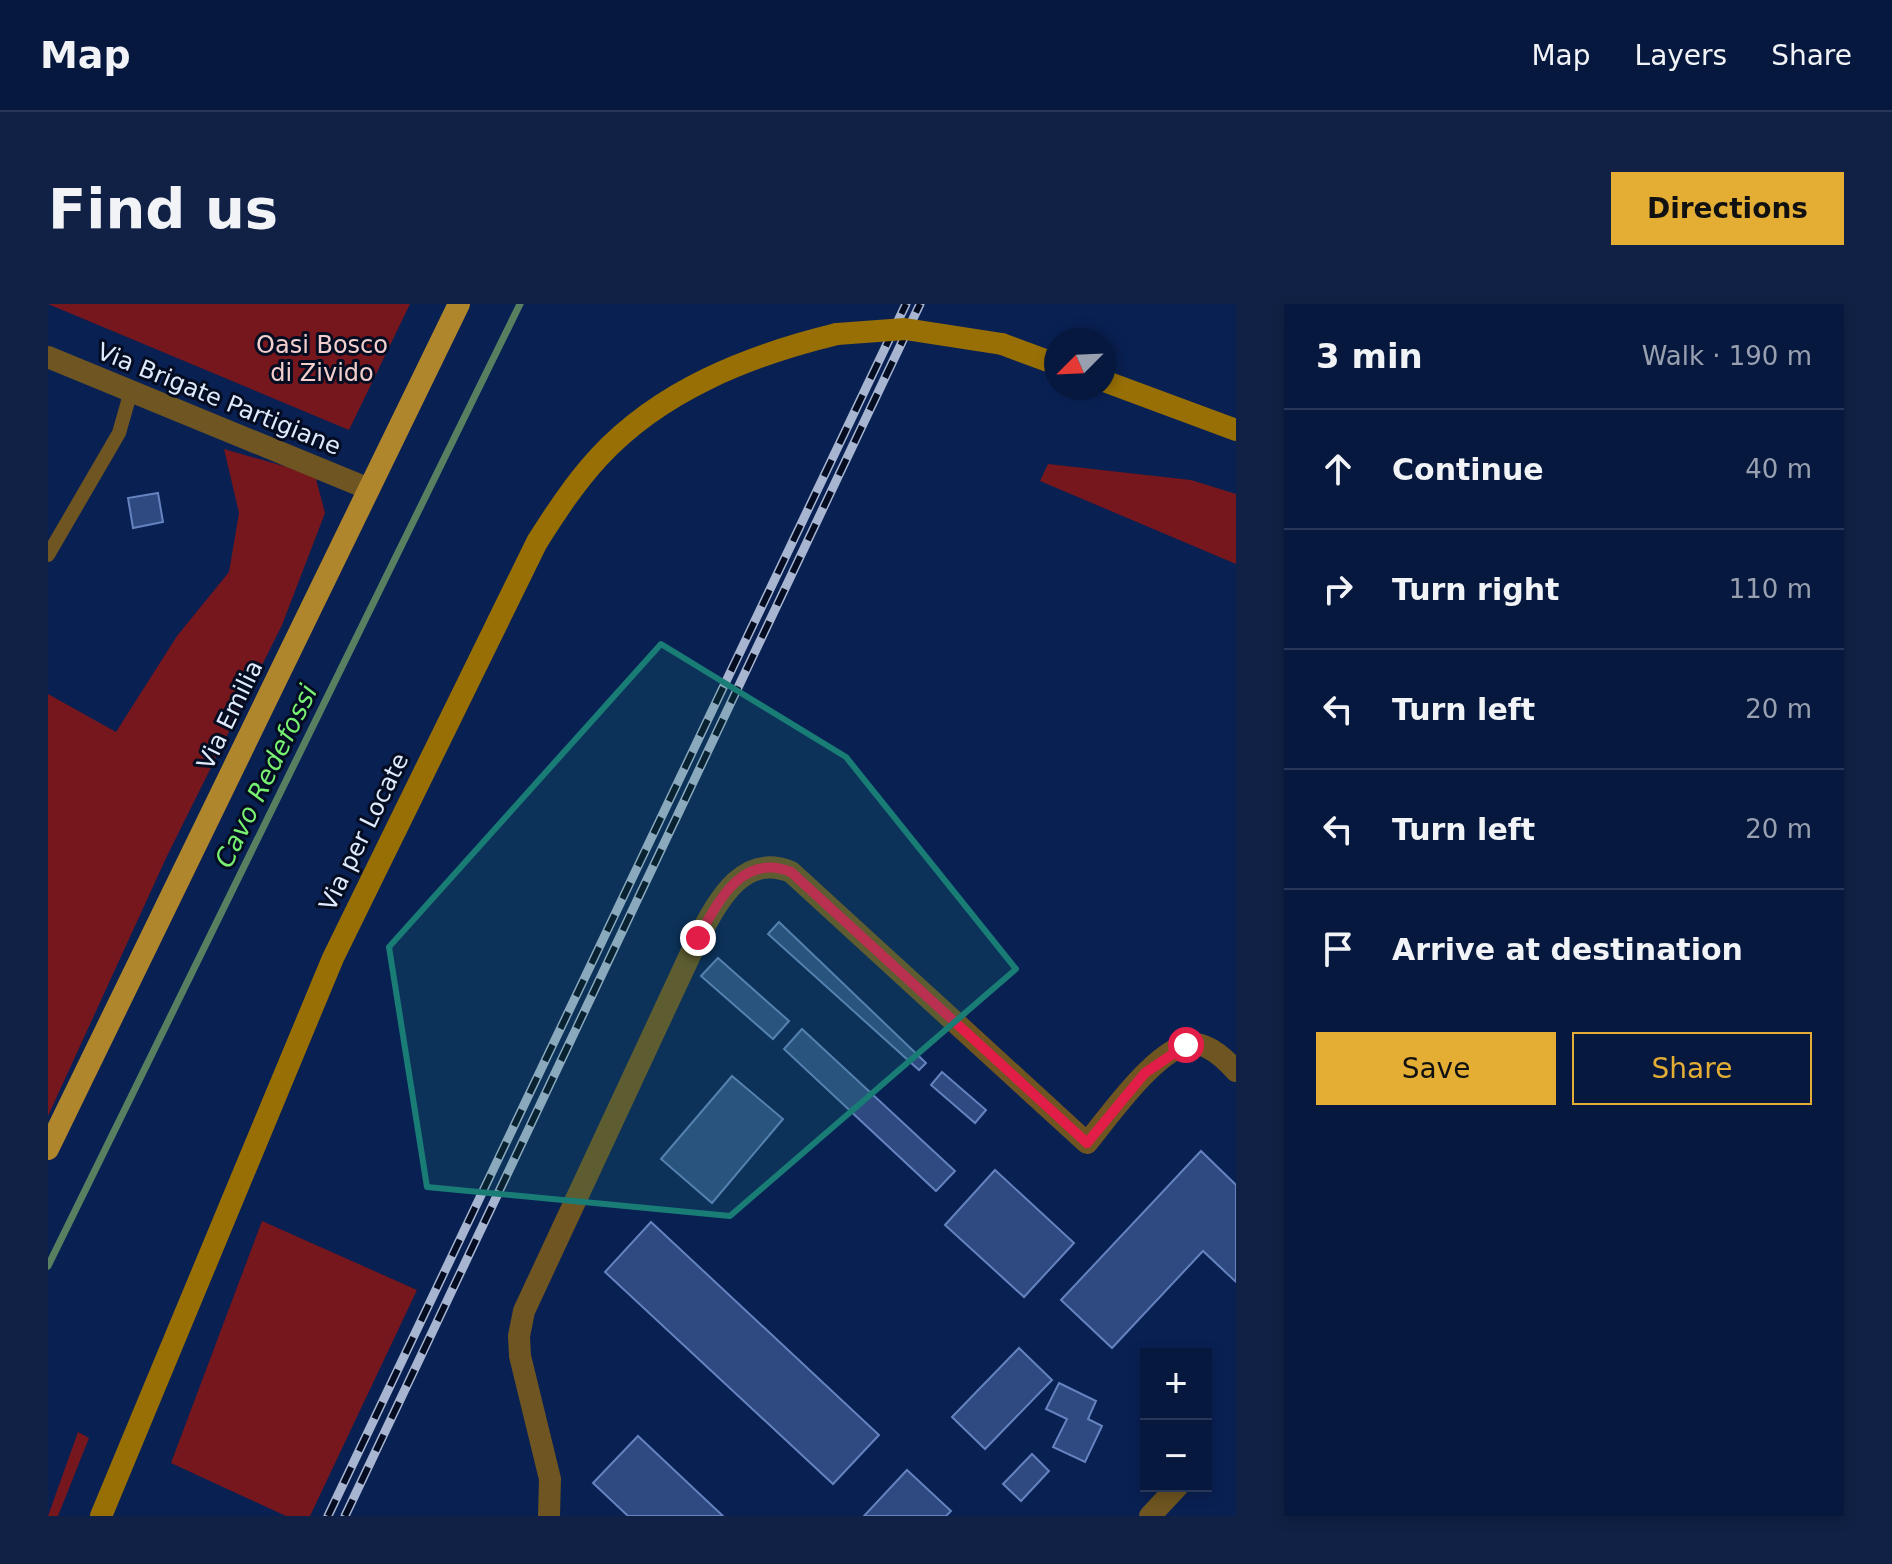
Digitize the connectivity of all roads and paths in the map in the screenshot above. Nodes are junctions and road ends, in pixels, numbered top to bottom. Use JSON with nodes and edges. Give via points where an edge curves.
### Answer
{"nodes":[{"id":1,"x":459,"y":304,"type":"edge"},
{"id":2,"x":48,"y":357,"type":"edge"},
{"id":3,"x":1044,"y":360,"type":"edge"},
{"id":4,"x":1116,"y":385,"type":"edge"},
{"id":5,"x":131,"y":391,"type":"junction"},
{"id":6,"x":1236,"y":430,"type":"edge"},
{"id":7,"x":369,"y":489,"type":"junction"},
{"id":8,"x":48,"y":555,"type":"edge"},
{"id":9,"x":1236,"y":1071,"type":"edge"},
{"id":10,"x":48,"y":1149,"type":"edge"},
{"id":11,"x":1172,"y":1492,"type":"edge"},
{"id":12,"x":107,"y":1511,"type":"edge"},
{"id":13,"x":549,"y":1516,"type":"edge"},
{"id":14,"x":1150,"y":1516,"type":"edge"}],
"edges":[{"from":1,"to":7,"type":"main road","name":"Via Emilia"},
{"from":2,"to":5,"type":"street","name":"Via Brigate Partigiane"},
{"from":3,"to":12,"type":"main road","name":"Via per Locate","bridge":true,"via":[[1002,344],[905,329],[837,334],[782,347],[689,388],[645,418],[600,455],[567,495],[537,542],[333,958]]},
{"from":4,"to":6,"type":"main road"},
{"from":5,"to":7,"type":"street","name":"Via Brigate Partigiane"},
{"from":5,"to":8,"type":"lane","via":[[119,433]]},
{"from":7,"to":10,"type":"main road","name":"Via Emilia"},
{"from":9,"to":13,"type":"street","via":[[1208,1048],[1186,1045],[1145,1073],[1087,1143],[791,872],[778,867],[750,870],[722,895],[698,938],[524,1311],[520,1356],[550,1479]]},
{"from":11,"to":14,"type":"street"}]}
